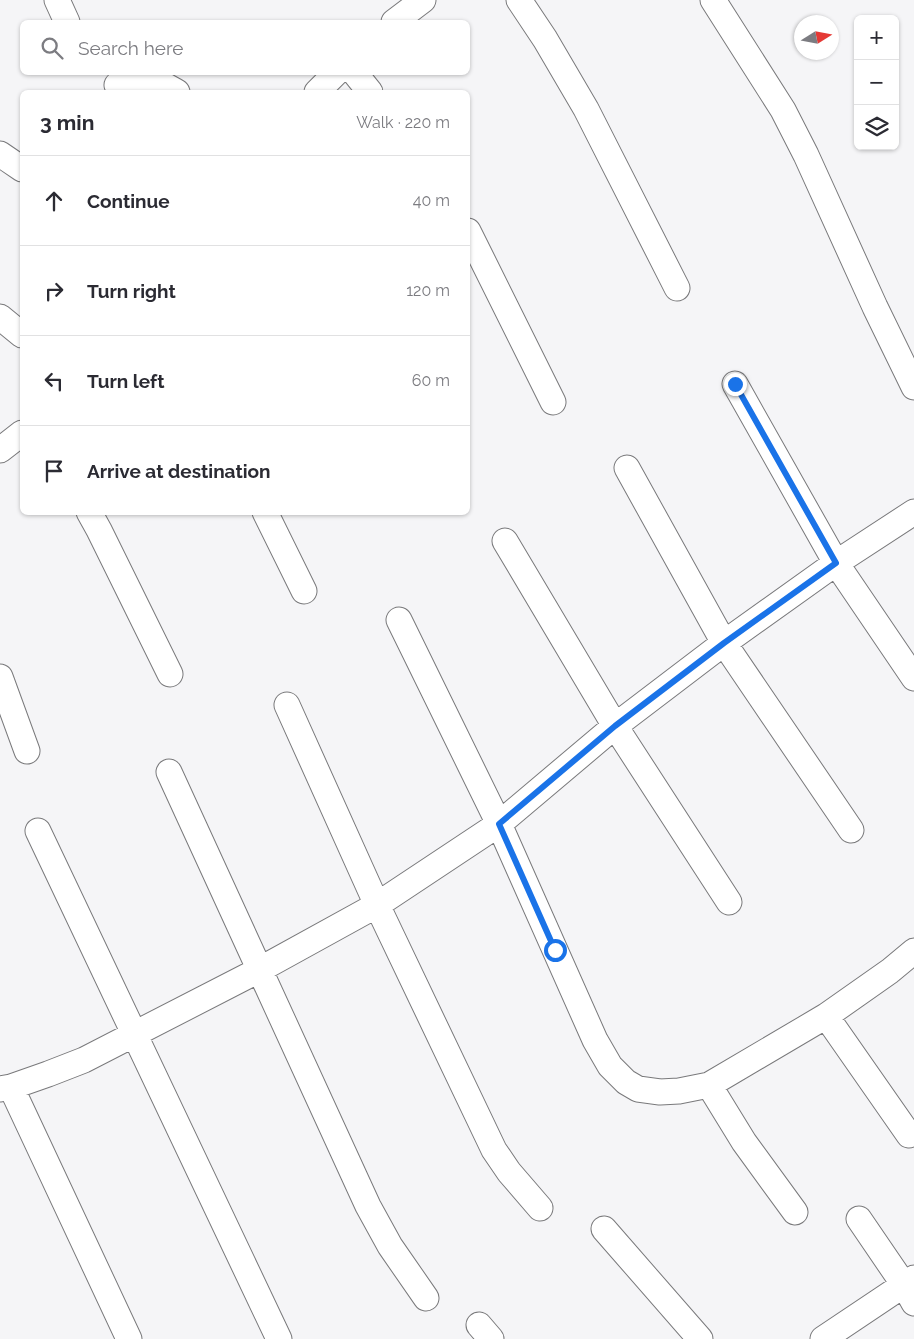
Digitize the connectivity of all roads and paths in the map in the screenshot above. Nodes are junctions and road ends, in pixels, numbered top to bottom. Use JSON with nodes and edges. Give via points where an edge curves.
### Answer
{"nodes":[{"id":1,"x":57,"y":0,"type":"edge"},
{"id":2,"x":518,"y":0,"type":"edge"},
{"id":3,"x":713,"y":0,"type":"edge"},
{"id":4,"x":66,"y":20,"type":"edge"},
{"id":5,"x":334,"y":75,"type":"edge"},
{"id":6,"x":356,"y":75,"type":"edge"},
{"id":7,"x":117,"y":85,"type":"dead end"},
{"id":8,"x":173,"y":90,"type":"edge"},
{"id":9,"x":320,"y":90,"type":"edge"},
{"id":10,"x":368,"y":90,"type":"edge"},
{"id":11,"x":0,"y":154,"type":"edge"},
{"id":12,"x":20,"y":167,"type":"edge"},
{"id":13,"x":470,"y":235,"type":"edge"},
{"id":14,"x":677,"y":288,"type":"dead end"},
{"id":15,"x":0,"y":317,"type":"edge"},
{"id":16,"x":20,"y":333,"type":"edge"},
{"id":17,"x":735,"y":384,"type":"dead end"},
{"id":18,"x":914,"y":388,"type":"edge"},
{"id":19,"x":552,"y":402,"type":"dead end"},
{"id":20,"x":20,"y":435,"type":"edge"},
{"id":21,"x":0,"y":450,"type":"edge"},
{"id":22,"x":627,"y":468,"type":"dead end"},
{"id":23,"x":914,"y":512,"type":"edge"},
{"id":24,"x":91,"y":515,"type":"edge"},
{"id":25,"x":266,"y":515,"type":"edge"},
{"id":26,"x":506,"y":541,"type":"dead end"},
{"id":27,"x":836,"y":563,"type":"junction"},
{"id":28,"x":304,"y":591,"type":"dead end"},
{"id":29,"x":399,"y":620,"type":"dead end"},
{"id":30,"x":724,"y":643,"type":"junction"},
{"id":31,"x":170,"y":674,"type":"dead end"},
{"id":32,"x":0,"y":677,"type":"edge"},
{"id":33,"x":914,"y":678,"type":"edge"},
{"id":34,"x":287,"y":705,"type":"dead end"},
{"id":35,"x":615,"y":726,"type":"junction"},
{"id":36,"x":27,"y":751,"type":"dead end"},
{"id":37,"x":168,"y":772,"type":"dead end"},
{"id":38,"x":499,"y":824,"type":"junction"},
{"id":39,"x":850,"y":830,"type":"dead end"},
{"id":40,"x":38,"y":831,"type":"dead end"},
{"id":41,"x":729,"y":902,"type":"dead end"},
{"id":42,"x":377,"y":906,"type":"junction"},
{"id":43,"x":914,"y":951,"type":"edge"},
{"id":44,"x":259,"y":970,"type":"junction"},
{"id":45,"x":826,"y":1016,"type":"junction"},
{"id":46,"x":135,"y":1034,"type":"junction"},
{"id":47,"x":709,"y":1086,"type":"junction"},
{"id":48,"x":5,"y":1088,"type":"edge"},
{"id":49,"x":908,"y":1135,"type":"dead end"},
{"id":50,"x":540,"y":1208,"type":"dead end"},
{"id":51,"x":795,"y":1212,"type":"dead end"},
{"id":52,"x":859,"y":1219,"type":"dead end"},
{"id":53,"x":604,"y":1229,"type":"dead end"},
{"id":54,"x":911,"y":1289,"type":"edge"},
{"id":55,"x":426,"y":1298,"type":"dead end"},
{"id":56,"x":129,"y":1339,"type":"edge"},
{"id":57,"x":279,"y":1339,"type":"edge"},
{"id":58,"x":700,"y":1339,"type":"edge"},
{"id":59,"x":823,"y":1339,"type":"edge"}],
"edges":[{"from":1,"to":4,"type":"street"},
{"from":2,"to":14,"type":"street","via":[[586,108]]},
{"from":3,"to":18,"type":"street","via":[[783,110]]},
{"from":5,"to":9,"type":"street"},
{"from":6,"to":10,"type":"street"},
{"from":7,"to":8,"type":"street","via":[[151,78]]},
{"from":11,"to":12,"type":"street"},
{"from":13,"to":19,"type":"street"},
{"from":15,"to":16,"type":"street"},
{"from":17,"to":27,"type":"street"},
{"from":20,"to":21,"type":"street"},
{"from":22,"to":30,"type":"street"},
{"from":23,"to":27,"type":"street"},
{"from":24,"to":31,"type":"street"},
{"from":25,"to":28,"type":"street"},
{"from":26,"to":35,"type":"street"},
{"from":27,"to":30,"type":"street"},
{"from":27,"to":33,"type":"street"},
{"from":29,"to":38,"type":"street"},
{"from":30,"to":35,"type":"street"},
{"from":30,"to":39,"type":"street"},
{"from":32,"to":36,"type":"street"},
{"from":34,"to":42,"type":"street"},
{"from":35,"to":38,"type":"street"},
{"from":35,"to":41,"type":"street"},
{"from":37,"to":44,"type":"street"},
{"from":38,"to":42,"type":"street"},
{"from":38,"to":47,"type":"street","via":[[595,1040],[610,1066],[638,1089],[660,1092]]},
{"from":40,"to":46,"type":"street"},
{"from":42,"to":44,"type":"street"},
{"from":42,"to":50,"type":"street","via":[[494,1150]]},
{"from":43,"to":45,"type":"street","via":[[890,972]]},
{"from":44,"to":46,"type":"street"},
{"from":44,"to":55,"type":"street","via":[[368,1206],[390,1246]]},
{"from":45,"to":47,"type":"street"},
{"from":45,"to":49,"type":"street"},
{"from":46,"to":48,"type":"street","via":[[84,1060]]},
{"from":46,"to":57,"type":"street"},
{"from":47,"to":51,"type":"street","via":[[744,1142]]},
{"from":48,"to":56,"type":"street"},
{"from":52,"to":54,"type":"street"},
{"from":53,"to":58,"type":"street"},
{"from":54,"to":59,"type":"street"}]}
